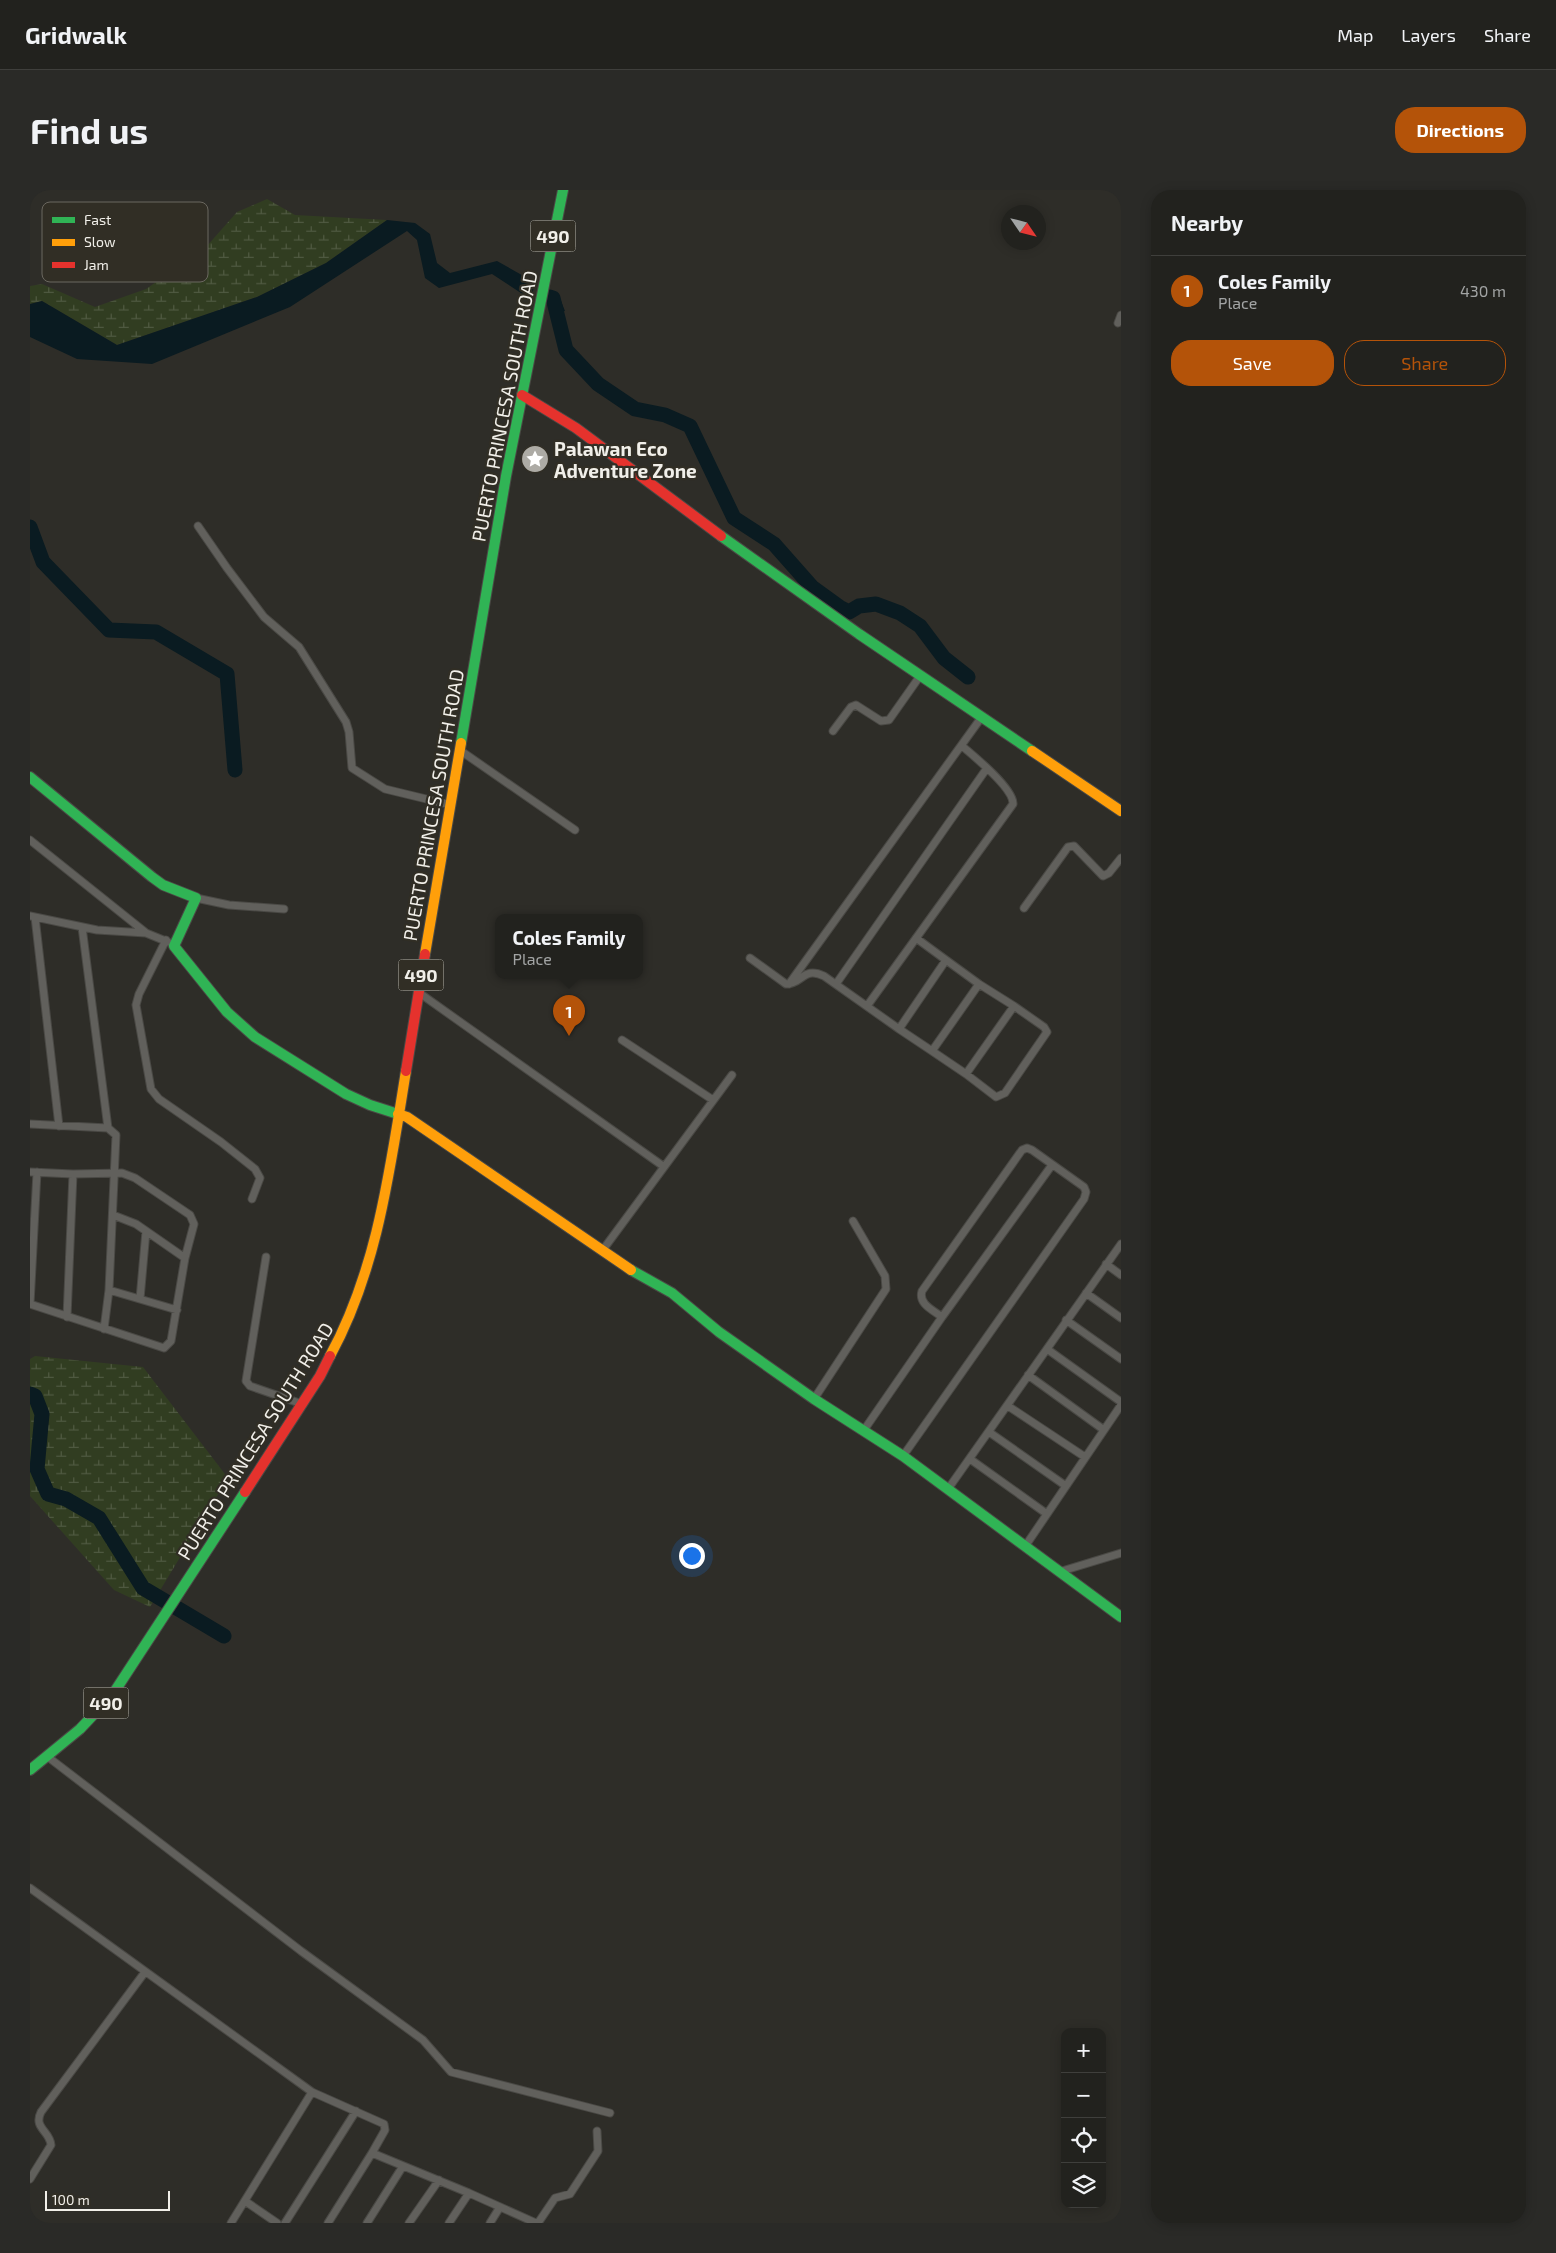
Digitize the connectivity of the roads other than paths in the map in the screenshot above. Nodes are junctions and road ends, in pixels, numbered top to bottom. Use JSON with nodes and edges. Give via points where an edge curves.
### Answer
{"nodes":[{"id":1,"x":563,"y":190,"type":"edge"},
{"id":2,"x":1121,"y":315,"type":"edge"},
{"id":3,"x":1118,"y":323,"type":"dead end"},
{"id":4,"x":522,"y":395,"type":"junction"},
{"id":5,"x":198,"y":526,"type":"dead end"},
{"id":6,"x":920,"y":676,"type":"junction"},
{"id":7,"x":981,"y":718,"type":"junction"},
{"id":8,"x":833,"y":731,"type":"dead end"},
{"id":9,"x":962,"y":746,"type":"junction"},
{"id":10,"x":460,"y":751,"type":"junction"},
{"id":11,"x":987,"y":768,"type":"junction"},
{"id":12,"x":30,"y":777,"type":"edge"},
{"id":13,"x":451,"y":805,"type":"junction"},
{"id":14,"x":1121,"y":811,"type":"edge"},
{"id":15,"x":575,"y":830,"type":"dead end"},
{"id":16,"x":30,"y":840,"type":"edge"},
{"id":17,"x":1121,"y":858,"type":"edge"},
{"id":18,"x":196,"y":898,"type":"junction"},
{"id":19,"x":1024,"y":908,"type":"dead end"},
{"id":20,"x":284,"y":909,"type":"dead end"},
{"id":21,"x":32,"y":917,"type":"edge"},
{"id":22,"x":82,"y":927,"type":"junction"},
{"id":23,"x":146,"y":933,"type":"junction"},
{"id":24,"x":916,"y":938,"type":"junction"},
{"id":25,"x":170,"y":943,"type":"junction"},
{"id":26,"x":750,"y":958,"type":"dead end"},
{"id":27,"x":946,"y":960,"type":"junction"},
{"id":28,"x":788,"y":984,"type":"junction"},
{"id":29,"x":836,"y":984,"type":"junction"},
{"id":30,"x":979,"y":984,"type":"junction"},
{"id":31,"x":418,"y":992,"type":"junction"},
{"id":32,"x":866,"y":1006,"type":"junction"},
{"id":33,"x":1014,"y":1006,"type":"junction"},
{"id":34,"x":899,"y":1029,"type":"junction"},
{"id":35,"x":622,"y":1040,"type":"dead end"},
{"id":36,"x":932,"y":1051,"type":"junction"},
{"id":37,"x":966,"y":1074,"type":"junction"},
{"id":38,"x":732,"y":1075,"type":"dead end"},
{"id":39,"x":713,"y":1100,"type":"junction"},
{"id":40,"x":398,"y":1113,"type":"junction"},
{"id":41,"x":30,"y":1124,"type":"edge"},
{"id":42,"x":59,"y":1126,"type":"junction"},
{"id":43,"x":108,"y":1128,"type":"junction"},
{"id":44,"x":1052,"y":1165,"type":"junction"},
{"id":45,"x":663,"y":1166,"type":"junction"},
{"id":46,"x":33,"y":1172,"type":"edge"},
{"id":47,"x":115,"y":1172,"type":"junction"},
{"id":48,"x":73,"y":1174,"type":"junction"},
{"id":49,"x":252,"y":1199,"type":"dead end"},
{"id":50,"x":113,"y":1214,"type":"junction"},
{"id":51,"x":853,"y":1221,"type":"dead end"},
{"id":52,"x":146,"y":1232,"type":"junction"},
{"id":53,"x":1121,"y":1244,"type":"edge"},
{"id":54,"x":602,"y":1250,"type":"junction"},
{"id":55,"x":266,"y":1257,"type":"dead end"},
{"id":56,"x":185,"y":1258,"type":"junction"},
{"id":57,"x":1106,"y":1264,"type":"junction"},
{"id":58,"x":1121,"y":1275,"type":"edge"},
{"id":59,"x":109,"y":1290,"type":"junction"},
{"id":60,"x":1086,"y":1293,"type":"junction"},
{"id":61,"x":140,"y":1299,"type":"junction"},
{"id":62,"x":30,"y":1304,"type":"edge"},
{"id":63,"x":177,"y":1310,"type":"junction"},
{"id":64,"x":67,"y":1317,"type":"junction"},
{"id":65,"x":942,"y":1317,"type":"junction"},
{"id":66,"x":1121,"y":1318,"type":"edge"},
{"id":67,"x":1066,"y":1320,"type":"junction"},
{"id":68,"x":104,"y":1329,"type":"junction"},
{"id":69,"x":1046,"y":1349,"type":"junction"},
{"id":70,"x":1121,"y":1359,"type":"edge"},
{"id":71,"x":1028,"y":1376,"type":"junction"},
{"id":72,"x":814,"y":1399,"type":"junction"},
{"id":73,"x":1121,"y":1403,"type":"edge"},
{"id":74,"x":302,"y":1404,"type":"junction"},
{"id":75,"x":1008,"y":1406,"type":"junction"},
{"id":76,"x":864,"y":1430,"type":"junction"},
{"id":77,"x":1104,"y":1430,"type":"junction"},
{"id":78,"x":988,"y":1432,"type":"junction"},
{"id":79,"x":902,"y":1456,"type":"junction"},
{"id":80,"x":1085,"y":1457,"type":"junction"},
{"id":81,"x":970,"y":1459,"type":"junction"},
{"id":82,"x":1066,"y":1486,"type":"junction"},
{"id":83,"x":948,"y":1489,"type":"junction"},
{"id":84,"x":1047,"y":1514,"type":"junction"},
{"id":85,"x":1026,"y":1545,"type":"junction"},
{"id":86,"x":1121,"y":1553,"type":"edge"},
{"id":87,"x":1062,"y":1571,"type":"junction"},
{"id":88,"x":1121,"y":1616,"type":"edge"},
{"id":89,"x":48,"y":1757,"type":"junction"},
{"id":90,"x":30,"y":1770,"type":"edge"},
{"id":91,"x":30,"y":1888,"type":"edge"},
{"id":92,"x":145,"y":1972,"type":"junction"},
{"id":93,"x":312,"y":2092,"type":"junction"},
{"id":94,"x":356,"y":2111,"type":"junction"},
{"id":95,"x":610,"y":2114,"type":"dead end"},
{"id":96,"x":597,"y":2131,"type":"dead end"},
{"id":97,"x":372,"y":2154,"type":"junction"},
{"id":98,"x":403,"y":2166,"type":"junction"},
{"id":99,"x":30,"y":2179,"type":"edge"},
{"id":100,"x":439,"y":2180,"type":"junction"},
{"id":101,"x":469,"y":2193,"type":"junction"},
{"id":102,"x":245,"y":2201,"type":"junction"},
{"id":103,"x":500,"y":2207,"type":"junction"},
{"id":104,"x":231,"y":2223,"type":"edge"},
{"id":105,"x":278,"y":2223,"type":"edge"},
{"id":106,"x":285,"y":2223,"type":"edge"},
{"id":107,"x":328,"y":2223,"type":"edge"},
{"id":108,"x":366,"y":2223,"type":"edge"},
{"id":109,"x":409,"y":2223,"type":"edge"},
{"id":110,"x":449,"y":2223,"type":"edge"},
{"id":111,"x":490,"y":2223,"type":"edge"},
{"id":112,"x":537,"y":2223,"type":"edge"}],
"edges":[{"from":1,"to":4,"type":"street","name":"PUERTO PRINCESA SOUTH ROAD","number":"490"},
{"from":2,"to":3,"type":"street"},
{"from":4,"to":6,"type":"street","via":[[576,428],[756,562]]},
{"from":4,"to":10,"type":"street","name":"PUERTO PRINCESA SOUTH ROAD","number":"490"},
{"from":5,"to":13,"type":"street","via":[[264,617],[299,647],[346,722],[352,768],[385,789]]},
{"from":6,"to":7,"type":"street"},
{"from":6,"to":8,"type":"street","via":[[889,720],[881,721],[856,705]]},
{"from":7,"to":9,"type":"street"},
{"from":7,"to":14,"type":"street"},
{"from":9,"to":11,"type":"street"},
{"from":9,"to":28,"type":"street"},
{"from":10,"to":13,"type":"street","name":"PUERTO PRINCESA SOUTH ROAD","number":"490"},
{"from":10,"to":15,"type":"street"},
{"from":11,"to":24,"type":"street","via":[[1011,795],[1013,804]]},
{"from":11,"to":29,"type":"street"},
{"from":12,"to":18,"type":"street","via":[[163,885]]},
{"from":13,"to":31,"type":"street","name":"PUERTO PRINCESA SOUTH ROAD","number":"490"},
{"from":16,"to":23,"type":"street"},
{"from":17,"to":19,"type":"street","via":[[1109,874],[1103,876],[1074,846],[1068,847]]},
{"from":18,"to":20,"type":"street","via":[[229,905]]},
{"from":18,"to":25,"type":"street"},
{"from":21,"to":22,"type":"street"},
{"from":21,"to":42,"type":"street"},
{"from":22,"to":23,"type":"street"},
{"from":22,"to":43,"type":"street"},
{"from":23,"to":25,"type":"street"},
{"from":24,"to":27,"type":"street"},
{"from":24,"to":32,"type":"street"},
{"from":25,"to":40,"type":"street","via":[[227,1012],[255,1037],[346,1094]]},
{"from":25,"to":49,"type":"street","via":[[142,986],[136,1005],[151,1089],[255,1170],[260,1178]]},
{"from":26,"to":28,"type":"street"},
{"from":27,"to":30,"type":"street"},
{"from":27,"to":34,"type":"street"},
{"from":28,"to":29,"type":"street","via":[[812,972]]},
{"from":29,"to":32,"type":"street"},
{"from":30,"to":33,"type":"street"},
{"from":30,"to":36,"type":"street"},
{"from":31,"to":40,"type":"street","name":"PUERTO PRINCESA SOUTH ROAD","number":"490"},
{"from":31,"to":45,"type":"street"},
{"from":32,"to":34,"type":"street"},
{"from":33,"to":37,"type":"street"},
{"from":33,"to":37,"type":"street","via":[[1047,1032],[1005,1093],[996,1097]]},
{"from":34,"to":36,"type":"street"},
{"from":35,"to":39,"type":"street"},
{"from":36,"to":37,"type":"street"},
{"from":38,"to":39,"type":"street"},
{"from":39,"to":45,"type":"street"},
{"from":40,"to":54,"type":"street"},
{"from":40,"to":74,"type":"street","name":"PUERTO PRINCESA SOUTH ROAD","number":"490","via":[[377,1238],[360,1295],[337,1346]]},
{"from":41,"to":42,"type":"street"},
{"from":42,"to":43,"type":"street"},
{"from":43,"to":47,"type":"street","via":[[117,1138]]},
{"from":44,"to":65,"type":"street"},
{"from":44,"to":65,"type":"street","via":[[1029,1149],[1020,1152],[922,1291],[923,1303]]},
{"from":44,"to":79,"type":"street","via":[[1084,1187],[1084,1198]]},
{"from":45,"to":54,"type":"street"},
{"from":46,"to":48,"type":"street"},
{"from":46,"to":62,"type":"street"},
{"from":47,"to":48,"type":"street"},
{"from":47,"to":50,"type":"street"},
{"from":47,"to":56,"type":"street","via":[[129,1175],[193,1218]]},
{"from":48,"to":64,"type":"street"},
{"from":50,"to":52,"type":"street"},
{"from":50,"to":59,"type":"street"},
{"from":51,"to":72,"type":"street","via":[[885,1276],[886,1289]]},
{"from":52,"to":56,"type":"street"},
{"from":52,"to":61,"type":"street"},
{"from":53,"to":57,"type":"street"},
{"from":54,"to":72,"type":"street","via":[[672,1293],[719,1332]]},
{"from":55,"to":74,"type":"street","via":[[246,1381],[250,1386]]},
{"from":56,"to":63,"type":"street"},
{"from":57,"to":58,"type":"street"},
{"from":57,"to":60,"type":"street"},
{"from":59,"to":61,"type":"street"},
{"from":59,"to":68,"type":"street"},
{"from":60,"to":66,"type":"street"},
{"from":60,"to":67,"type":"street"},
{"from":61,"to":63,"type":"street"},
{"from":62,"to":64,"type":"street"},
{"from":63,"to":68,"type":"street","via":[[171,1341],[164,1348]]},
{"from":64,"to":68,"type":"street"},
{"from":65,"to":76,"type":"street"},
{"from":67,"to":69,"type":"street"},
{"from":67,"to":70,"type":"street"},
{"from":69,"to":71,"type":"street"},
{"from":69,"to":73,"type":"street"},
{"from":71,"to":75,"type":"street"},
{"from":71,"to":77,"type":"street"},
{"from":72,"to":76,"type":"street"},
{"from":73,"to":77,"type":"street"},
{"from":74,"to":89,"type":"street","name":"PUERTO PRINCESA SOUTH ROAD","number":"490","via":[[112,1696]]},
{"from":75,"to":78,"type":"street"},
{"from":75,"to":80,"type":"street"},
{"from":76,"to":79,"type":"street"},
{"from":77,"to":80,"type":"street"},
{"from":78,"to":81,"type":"street"},
{"from":78,"to":82,"type":"street"},
{"from":79,"to":83,"type":"street"},
{"from":80,"to":82,"type":"street"},
{"from":81,"to":83,"type":"street"},
{"from":81,"to":84,"type":"street"},
{"from":82,"to":84,"type":"street"},
{"from":83,"to":85,"type":"street"},
{"from":84,"to":85,"type":"street"},
{"from":85,"to":87,"type":"street"},
{"from":86,"to":87,"type":"street"},
{"from":87,"to":88,"type":"street"},
{"from":89,"to":90,"type":"street","name":"PUERTO PRINCESA SOUTH ROAD","number":"490"},
{"from":89,"to":95,"type":"street","via":[[423,2040],[451,2072]]},
{"from":91,"to":92,"type":"street"},
{"from":92,"to":93,"type":"street"},
{"from":92,"to":99,"type":"street","via":[[41,2112],[39,2126],[50,2145]]},
{"from":93,"to":94,"type":"street"},
{"from":93,"to":102,"type":"street"},
{"from":94,"to":97,"type":"street","via":[[386,2126]]},
{"from":94,"to":106,"type":"street"},
{"from":96,"to":112,"type":"street","via":[[598,2151],[570,2194],[556,2198]]},
{"from":97,"to":98,"type":"street"},
{"from":97,"to":107,"type":"street"},
{"from":98,"to":100,"type":"street"},
{"from":98,"to":108,"type":"street"},
{"from":100,"to":101,"type":"street"},
{"from":100,"to":109,"type":"street"},
{"from":101,"to":103,"type":"street"},
{"from":101,"to":110,"type":"street"},
{"from":102,"to":104,"type":"street"},
{"from":102,"to":105,"type":"street"},
{"from":103,"to":111,"type":"street"},
{"from":103,"to":112,"type":"street"}]}
